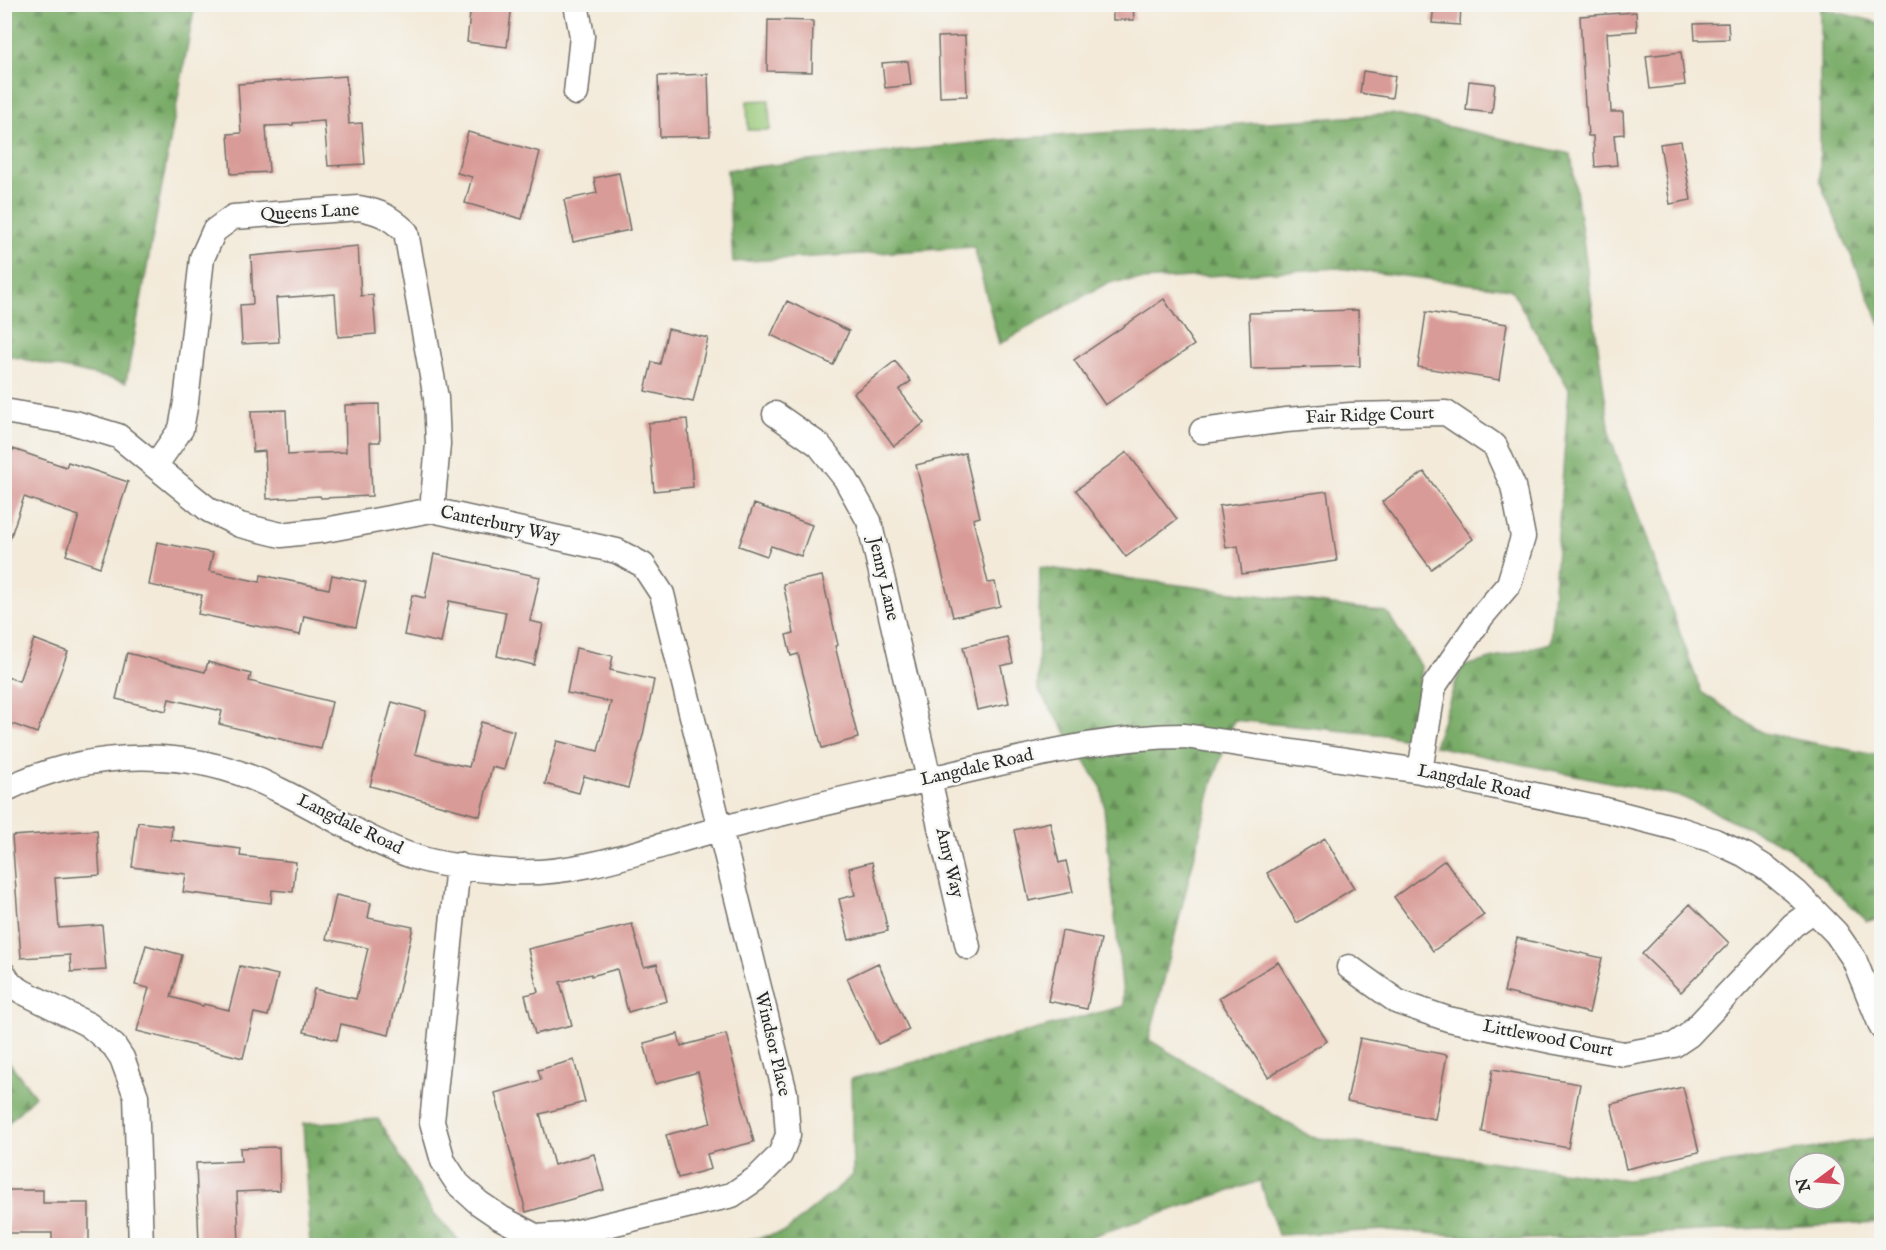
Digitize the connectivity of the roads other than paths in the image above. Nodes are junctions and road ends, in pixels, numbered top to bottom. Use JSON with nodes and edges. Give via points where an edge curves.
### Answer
{"nodes":[{"id":1,"x":576,"y":4,"type":"edge"},
{"id":2,"x":576,"y":93,"type":"dead end"},
{"id":3,"x":4,"y":411,"type":"edge"},
{"id":4,"x":775,"y":414,"type":"dead end"},
{"id":5,"x":1202,"y":431,"type":"dead end"},
{"id":6,"x":154,"y":466,"type":"junction"},
{"id":7,"x":432,"y":510,"type":"junction"},
{"id":8,"x":1420,"y":771,"type":"junction"},
{"id":9,"x":930,"y":779,"type":"junction"},
{"id":10,"x":4,"y":790,"type":"edge"},
{"id":11,"x":721,"y":829,"type":"junction"},
{"id":12,"x":458,"y":865,"type":"junction"},
{"id":13,"x":1814,"y":910,"type":"junction"},
{"id":14,"x":968,"y":947,"type":"dead end"},
{"id":15,"x":1349,"y":967,"type":"dead end"},
{"id":16,"x":4,"y":974,"type":"edge"},
{"id":17,"x":1881,"y":1028,"type":"edge"},
{"id":18,"x":141,"y":1245,"type":"edge"}],
"edges":[{"from":1,"to":2,"type":"street","via":[[582,36]]},
{"from":3,"to":6,"type":"street","name":"Canterbury Way","via":[[75,423],[118,436]]},
{"from":4,"to":9,"type":"street","name":"Jenny Lane","via":[[819,444],[845,478],[869,521]]},
{"from":5,"to":8,"type":"street","name":"Fair Ridge Court","via":[[1308,418],[1446,413],[1495,446],[1513,486],[1522,537],[1509,584],[1434,686]]},
{"from":6,"to":7,"type":"street","name":"Canterbury Way","via":[[209,510],[240,525],[281,535]]},
{"from":6,"to":7,"type":"street","name":"Queens Lane","via":[[181,429],[202,258],[214,231],[233,217],[374,210],[390,217],[406,232],[436,398],[438,444]]},
{"from":7,"to":11,"type":"street","name":"Canterbury Way","via":[[617,551],[643,565],[662,594]]},
{"from":8,"to":9,"type":"street","name":"Langdale Road","via":[[1232,741],[1153,736],[1084,744]]},
{"from":8,"to":13,"type":"street","name":"Langdale Road","via":[[1606,810],[1709,839],[1769,870]]},
{"from":9,"to":11,"type":"street","name":"Langdale Road"},
{"from":9,"to":14,"type":"street","name":"Amy Way"},
{"from":10,"to":12,"type":"street","name":"Langdale Road","via":[[74,764],[171,758],[200,762],[267,784],[416,857]]},
{"from":11,"to":12,"type":"street","name":"Langdale Road","via":[[554,871],[509,872]]},
{"from":11,"to":12,"type":"street","name":"Windsor Place","via":[[785,1093],[788,1135],[780,1155],[732,1195],[565,1235],[537,1237],[501,1218],[458,1184],[443,1161],[432,1122]]},
{"from":13,"to":15,"type":"street","name":"Littlewood Court","via":[[1793,925],[1689,1035],[1674,1045],[1624,1054],[1448,1019],[1398,1002]]},
{"from":13,"to":17,"type":"street","name":"Langdale Road","via":[[1854,959]]},
{"from":16,"to":18,"type":"street","via":[[10,984],[23,992],[89,1025],[122,1058],[136,1095]]}]}
